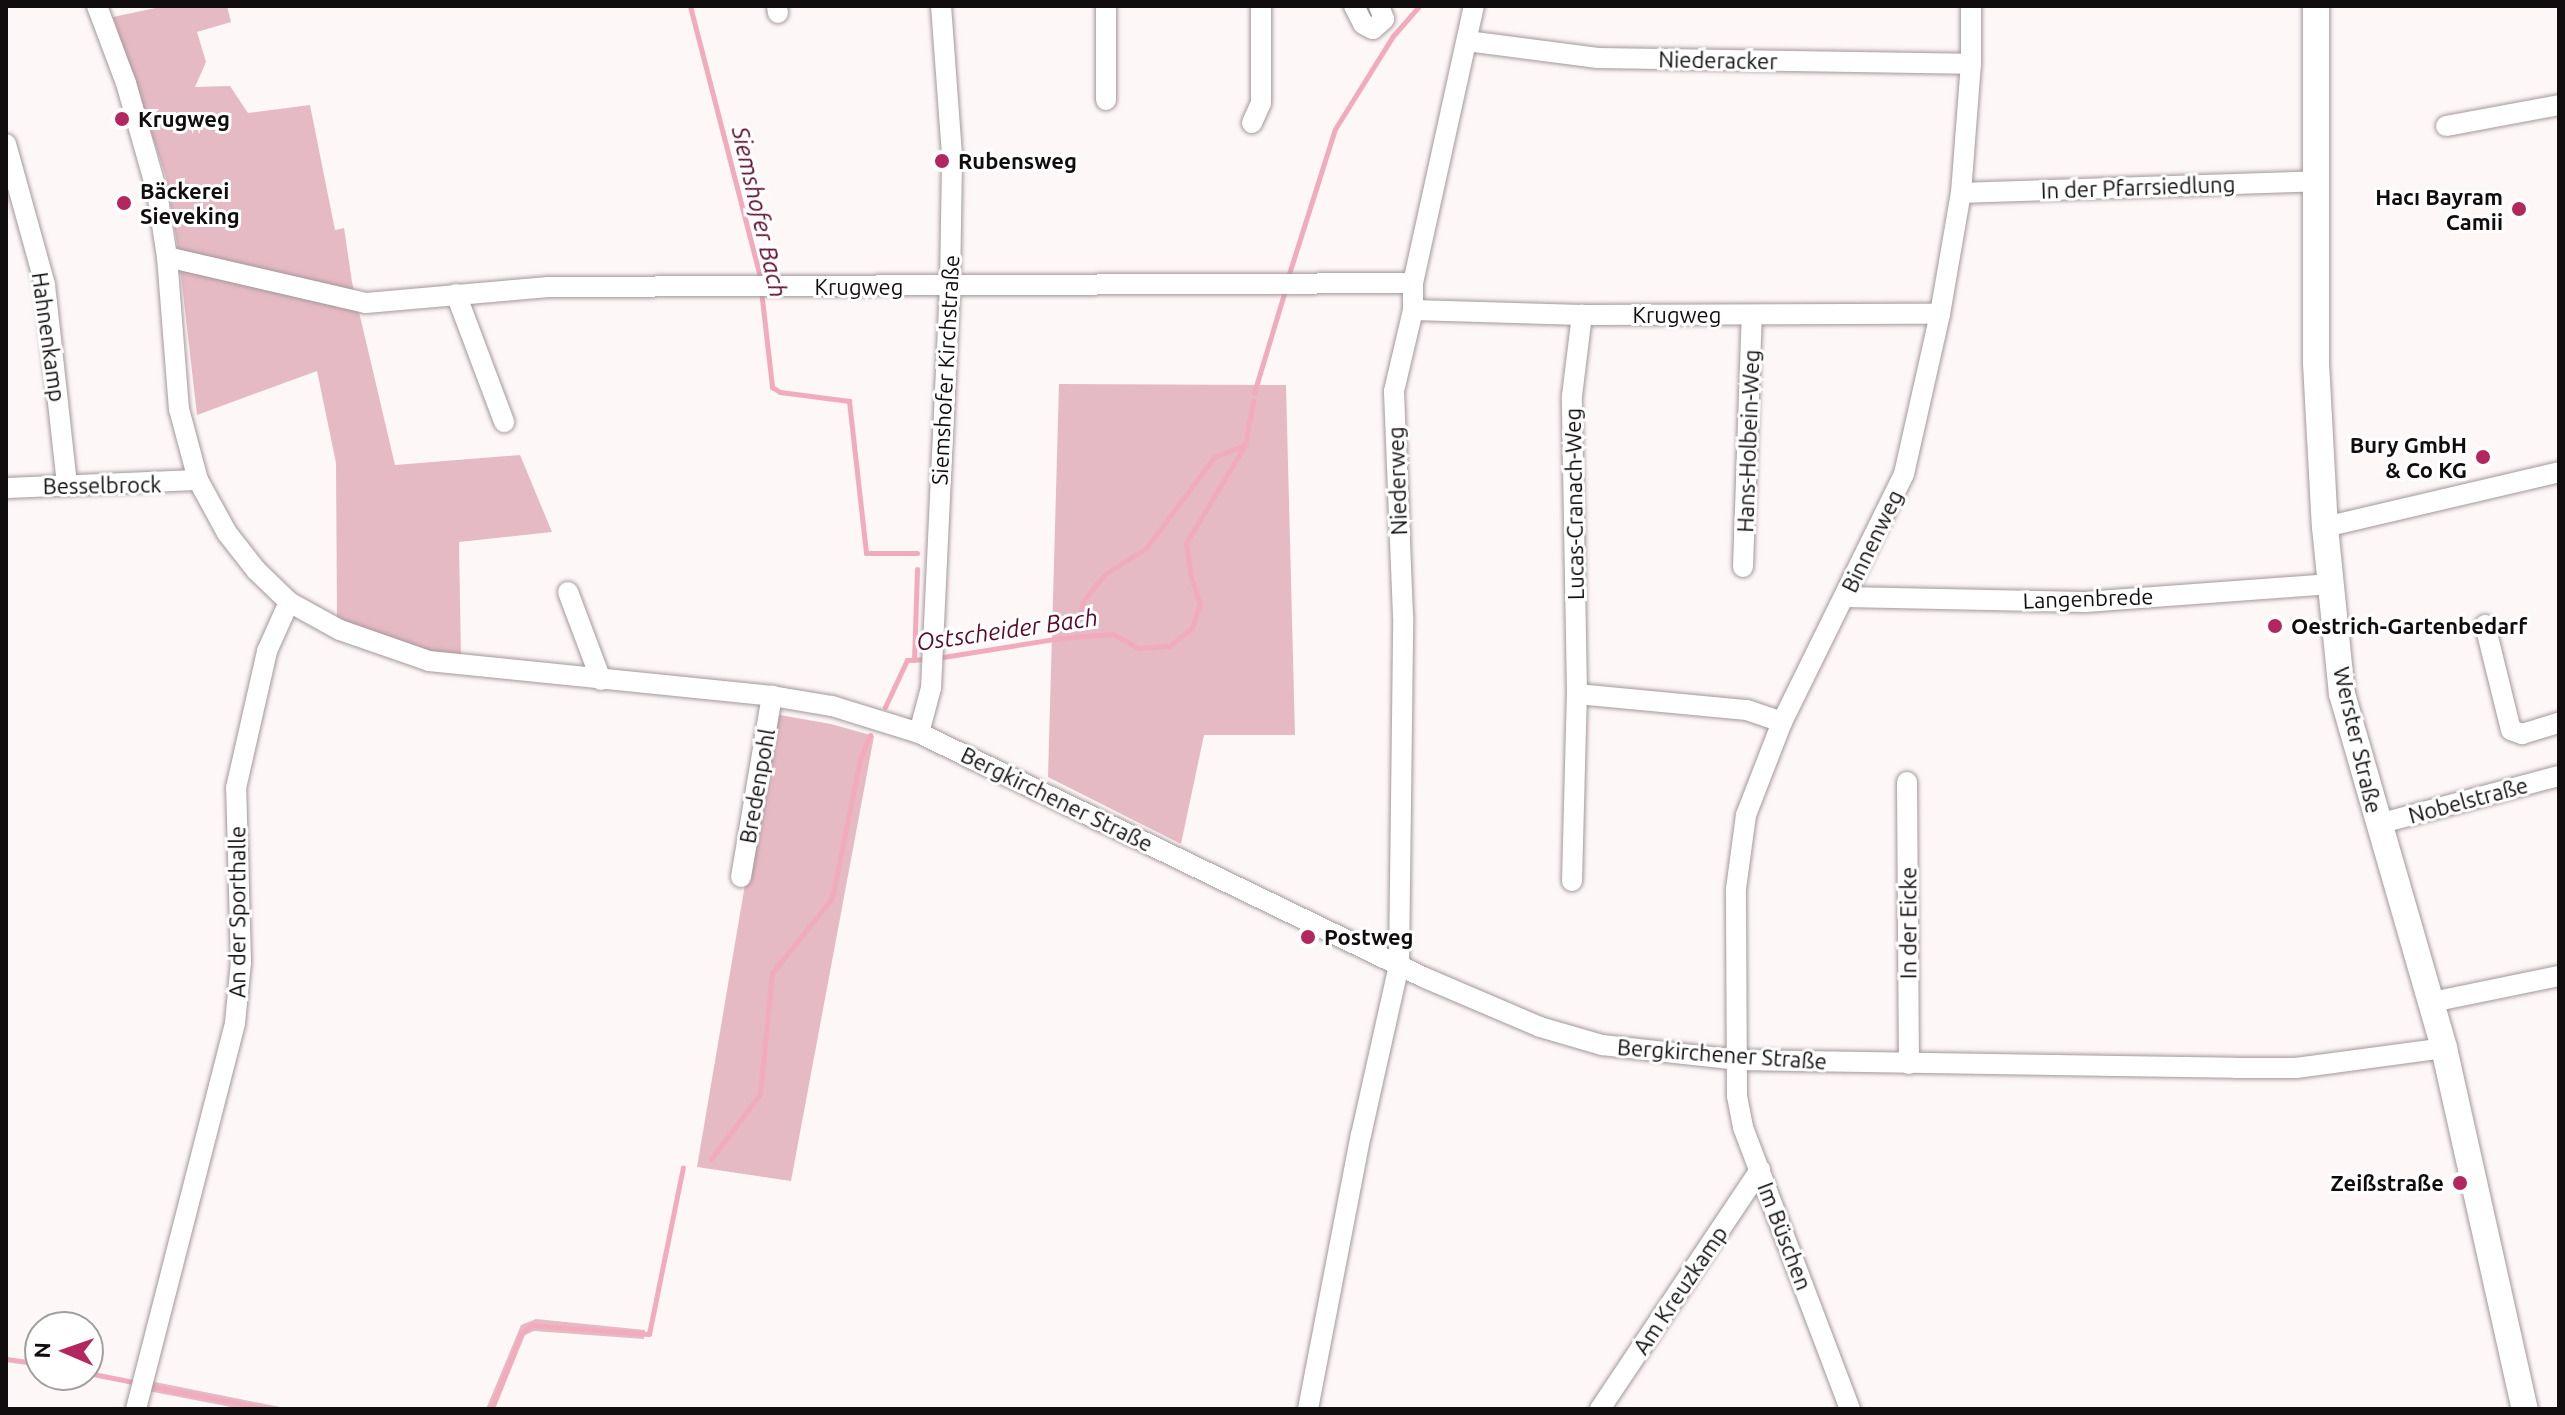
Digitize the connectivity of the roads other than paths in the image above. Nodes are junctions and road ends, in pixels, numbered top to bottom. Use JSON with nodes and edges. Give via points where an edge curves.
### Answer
{"nodes":[{"id":1,"x":97,"y":6,"type":"edge"},
{"id":2,"x":941,"y":6,"type":"edge"},
{"id":3,"x":1106,"y":6,"type":"edge"},
{"id":4,"x":1261,"y":6,"type":"edge"},
{"id":5,"x":1354,"y":6,"type":"edge"},
{"id":6,"x":1379,"y":6,"type":"edge"},
{"id":7,"x":1474,"y":6,"type":"edge"},
{"id":8,"x":1971,"y":6,"type":"edge"},
{"id":9,"x":2316,"y":6,"type":"edge"},
{"id":10,"x":1467,"y":41,"type":"junction"},
{"id":11,"x":1971,"y":64,"type":"junction"},
{"id":12,"x":1106,"y":100,"type":"dead end"},
{"id":13,"x":2559,"y":105,"type":"edge"},
{"id":14,"x":1252,"y":123,"type":"dead end"},
{"id":15,"x":2446,"y":126,"type":"dead end"},
{"id":16,"x":6,"y":144,"type":"edge"},
{"id":17,"x":2316,"y":181,"type":"junction"},
{"id":18,"x":1961,"y":193,"type":"junction"},
{"id":19,"x":167,"y":257,"type":"junction"},
{"id":20,"x":1413,"y":283,"type":"junction"},
{"id":21,"x":950,"y":287,"type":"junction"},
{"id":22,"x":456,"y":294,"type":"junction"},
{"id":23,"x":1413,"y":310,"type":"junction"},
{"id":24,"x":1940,"y":314,"type":"junction"},
{"id":25,"x":1582,"y":315,"type":"junction"},
{"id":26,"x":1752,"y":315,"type":"junction"},
{"id":27,"x":504,"y":422,"type":"dead end"},
{"id":28,"x":2559,"y":472,"type":"edge"},
{"id":29,"x":198,"y":480,"type":"junction"},
{"id":30,"x":67,"y":485,"type":"junction"},
{"id":31,"x":6,"y":488,"type":"edge"},
{"id":32,"x":2325,"y":527,"type":"junction"},
{"id":33,"x":1743,"y":567,"type":"dead end"},
{"id":34,"x":2331,"y":584,"type":"junction"},
{"id":35,"x":568,"y":592,"type":"dead end"},
{"id":36,"x":1845,"y":597,"type":"junction"},
{"id":37,"x":289,"y":602,"type":"junction"},
{"id":38,"x":2485,"y":625,"type":"dead end"},
{"id":39,"x":601,"y":680,"type":"junction"},
{"id":40,"x":1577,"y":694,"type":"junction"},
{"id":41,"x":772,"y":696,"type":"junction"},
{"id":42,"x":1782,"y":722,"type":"junction"},
{"id":43,"x":2559,"y":723,"type":"edge"},
{"id":44,"x":919,"y":733,"type":"junction"},
{"id":45,"x":2559,"y":776,"type":"edge"},
{"id":46,"x":1907,"y":782,"type":"dead end"},
{"id":47,"x":2378,"y":824,"type":"junction"},
{"id":48,"x":741,"y":877,"type":"dead end"},
{"id":49,"x":1572,"y":881,"type":"dead end"},
{"id":50,"x":1399,"y":965,"type":"junction"},
{"id":51,"x":2559,"y":976,"type":"edge"},
{"id":52,"x":2432,"y":1002,"type":"junction"},
{"id":53,"x":2444,"y":1048,"type":"junction"},
{"id":54,"x":1737,"y":1060,"type":"junction"},
{"id":55,"x":1909,"y":1064,"type":"junction"},
{"id":56,"x":1760,"y":1170,"type":"junction"},
{"id":57,"x":136,"y":1409,"type":"edge"},
{"id":58,"x":1308,"y":1409,"type":"edge"},
{"id":59,"x":1600,"y":1409,"type":"edge"},
{"id":60,"x":1850,"y":1409,"type":"edge"},
{"id":61,"x":2525,"y":1409,"type":"edge"}],
"edges":[{"from":1,"to":19,"type":"street","name":"Bergkirchener Straße","via":[[157,192]]},
{"from":2,"to":21,"type":"street","name":"Siemshofer Kirchstraße","via":[[952,155]]},
{"from":3,"to":12,"type":"street"},
{"from":4,"to":14,"type":"street","via":[[1261,103]]},
{"from":5,"to":6,"type":"street","via":[[1363,24],[1373,29],[1384,19]]},
{"from":7,"to":10,"type":"street","name":"Niederweg"},
{"from":8,"to":11,"type":"street","name":"Binnenweg"},
{"from":9,"to":17,"type":"main road","name":"Werster Straße"},
{"from":10,"to":11,"type":"street","name":"Niederacker","via":[[1598,58]]},
{"from":10,"to":20,"type":"street","name":"Niederweg"},
{"from":11,"to":18,"type":"street","name":"Binnenweg"},
{"from":13,"to":15,"type":"street"},
{"from":16,"to":30,"type":"street","name":"Hahnenkamp","via":[[45,285]]},
{"from":17,"to":18,"type":"street","name":"In der Pfarrsiedlung"},
{"from":17,"to":32,"type":"main road","name":"Werster Straße","via":[[2316,363]]},
{"from":18,"to":24,"type":"street","name":"Binnenweg"},
{"from":19,"to":22,"type":"street","name":"Krugweg","via":[[366,303]]},
{"from":19,"to":29,"type":"street","name":"Bergkirchener Straße","via":[[179,409]]},
{"from":20,"to":21,"type":"street","name":"Krugweg"},
{"from":20,"to":23,"type":"street","name":"Niederweg"},
{"from":21,"to":22,"type":"street","name":"Krugweg","via":[[548,287]]},
{"from":21,"to":44,"type":"street","name":"Siemshofer Kirchstraße","via":[[931,688]]},
{"from":22,"to":27,"type":"street"},
{"from":23,"to":25,"type":"street","name":"Krugweg"},
{"from":23,"to":50,"type":"street","name":"Niederweg","via":[[1394,391],[1403,616]]},
{"from":24,"to":26,"type":"street","name":"Krugweg"},
{"from":24,"to":36,"type":"street","name":"Binnenweg","via":[[1904,474]]},
{"from":25,"to":26,"type":"street","name":"Krugweg"},
{"from":25,"to":40,"type":"street","name":"Lucas-Cranach-Weg","via":[[1572,396]]},
{"from":26,"to":33,"type":"street","name":"Hans-Holbein-Weg"},
{"from":28,"to":32,"type":"street"},
{"from":29,"to":30,"type":"street","name":"Besselbrock"},
{"from":29,"to":37,"type":"street","name":"Bergkirchener Straße","via":[[227,533]]},
{"from":30,"to":31,"type":"street","name":"Besselbrock"},
{"from":32,"to":34,"type":"main road","name":"Werster Straße"},
{"from":34,"to":36,"type":"street","name":"Langenbrede","via":[[2085,602]]},
{"from":34,"to":47,"type":"main road","name":"Werster Straße","via":[[2342,694]]},
{"from":35,"to":39,"type":"street"},
{"from":36,"to":42,"type":"street","name":"Binnenweg"},
{"from":37,"to":39,"type":"street","name":"Bergkirchener Straße","via":[[340,630],[429,661]]},
{"from":37,"to":57,"type":"street","name":"An der Sporthalle","via":[[267,651],[236,788],[241,962],[235,1023]]},
{"from":38,"to":43,"type":"street","via":[[2511,730],[2522,734]]},
{"from":39,"to":41,"type":"street","name":"Bergkirchener Straße"},
{"from":40,"to":42,"type":"street","via":[[1747,710]]},
{"from":40,"to":49,"type":"street","name":"Lucas-Cranach-Weg"},
{"from":41,"to":44,"type":"street","name":"Bergkirchener Straße","via":[[832,706]]},
{"from":41,"to":48,"type":"street","name":"Bredenpohl"},
{"from":42,"to":54,"type":"street","name":"Binnenweg","via":[[1746,815],[1738,857]]},
{"from":44,"to":50,"type":"street","name":"Bergkirchener Straße"},
{"from":45,"to":47,"type":"street","name":"Nobelstraße"},
{"from":46,"to":55,"type":"street","name":"In der Eicke"},
{"from":47,"to":52,"type":"main road","name":"Werster Straße"},
{"from":50,"to":54,"type":"street","name":"Bergkirchener Straße","via":[[1570,1037],[1642,1052]]},
{"from":50,"to":58,"type":"street"},
{"from":51,"to":52,"type":"street"},
{"from":52,"to":53,"type":"main road","name":"Werster Straße"},
{"from":53,"to":55,"type":"street","name":"Bergkirchener Straße","via":[[2296,1068]]},
{"from":53,"to":61,"type":"main road","name":"Werster Straße"},
{"from":54,"to":55,"type":"street","name":"Bergkirchener Straße"},
{"from":54,"to":56,"type":"street","name":"Im Büschen","via":[[1743,1127]]},
{"from":56,"to":59,"type":"street","name":"Am Kreuzkamp"},
{"from":56,"to":60,"type":"street","name":"Im Büschen"}]}
